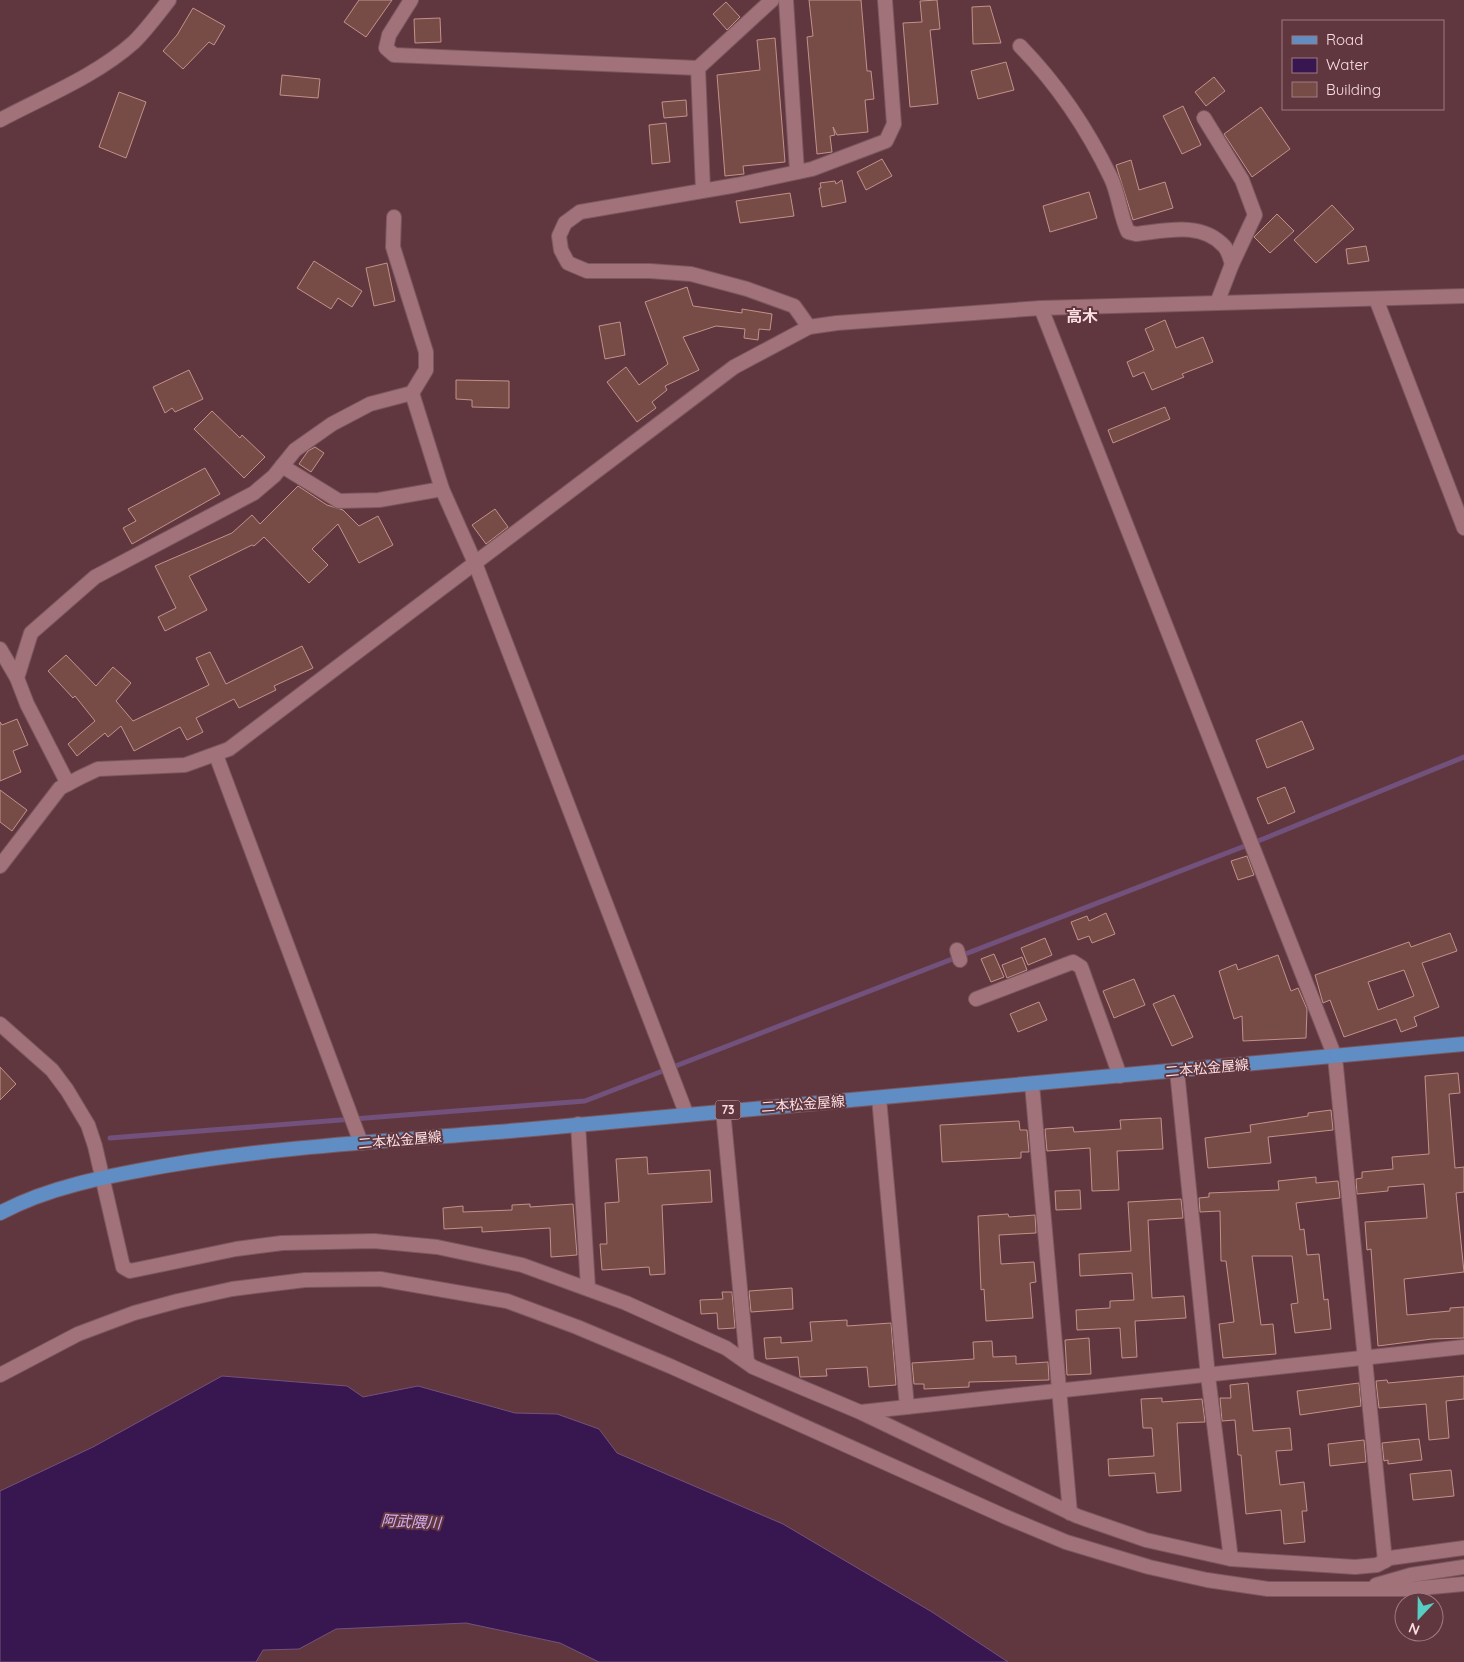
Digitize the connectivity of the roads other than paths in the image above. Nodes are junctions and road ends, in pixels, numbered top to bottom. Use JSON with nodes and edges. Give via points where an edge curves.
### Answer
{"nodes":[{"id":1,"x":169,"y":0,"type":"edge"},
{"id":2,"x":411,"y":0,"type":"edge"},
{"id":3,"x":772,"y":0,"type":"edge"},
{"id":4,"x":786,"y":0,"type":"edge"},
{"id":5,"x":885,"y":0,"type":"edge"},
{"id":6,"x":1020,"y":46,"type":"dead end"},
{"id":7,"x":698,"y":68,"type":"junction"},
{"id":8,"x":1204,"y":118,"type":"dead end"},
{"id":9,"x":0,"y":120,"type":"edge"},
{"id":10,"x":797,"y":172,"type":"junction"},
{"id":11,"x":703,"y":190,"type":"junction"},
{"id":12,"x":394,"y":217,"type":"dead end"},
{"id":13,"x":1232,"y":264,"type":"junction"},
{"id":14,"x":1464,"y":296,"type":"edge"},
{"id":15,"x":1376,"y":298,"type":"junction"},
{"id":16,"x":1217,"y":303,"type":"junction"},
{"id":17,"x":1041,"y":308,"type":"junction"},
{"id":18,"x":809,"y":327,"type":"junction"},
{"id":19,"x":412,"y":393,"type":"junction"},
{"id":20,"x":282,"y":466,"type":"junction"},
{"id":21,"x":442,"y":489,"type":"junction"},
{"id":22,"x":1464,"y":528,"type":"edge"},
{"id":23,"x":475,"y":563,"type":"junction"},
{"id":24,"x":0,"y":649,"type":"edge"},
{"id":25,"x":17,"y":678,"type":"junction"},
{"id":26,"x":216,"y":755,"type":"junction"},
{"id":27,"x":68,"y":784,"type":"junction"},
{"id":28,"x":0,"y":866,"type":"edge"},
{"id":29,"x":976,"y":999,"type":"dead end"},
{"id":30,"x":0,"y":1024,"type":"edge"},
{"id":31,"x":1464,"y":1044,"type":"edge"},
{"id":32,"x":1335,"y":1056,"type":"junction"},
{"id":33,"x":1177,"y":1071,"type":"junction"},
{"id":34,"x":1120,"y":1076,"type":"junction"},
{"id":35,"x":1032,"y":1084,"type":"junction"},
{"id":36,"x":879,"y":1098,"type":"junction"},
{"id":37,"x":724,"y":1110,"type":"junction"},
{"id":38,"x":686,"y":1113,"type":"junction"},
{"id":39,"x":578,"y":1124,"type":"junction"},
{"id":40,"x":359,"y":1137,"type":"junction"},
{"id":41,"x":101,"y":1177,"type":"junction"},
{"id":42,"x":0,"y":1213,"type":"edge"},
{"id":43,"x":588,"y":1288,"type":"junction"},
{"id":44,"x":1464,"y":1347,"type":"edge"},
{"id":45,"x":1366,"y":1357,"type":"junction"},
{"id":46,"x":747,"y":1362,"type":"junction"},
{"id":47,"x":0,"y":1375,"type":"edge"},
{"id":48,"x":1208,"y":1376,"type":"junction"},
{"id":49,"x":1058,"y":1391,"type":"junction"},
{"id":50,"x":907,"y":1407,"type":"junction"},
{"id":51,"x":860,"y":1412,"type":"junction"},
{"id":52,"x":1070,"y":1513,"type":"junction"},
{"id":53,"x":1464,"y":1548,"type":"edge"},
{"id":54,"x":1231,"y":1559,"type":"junction"},
{"id":55,"x":1385,"y":1561,"type":"junction"},
{"id":56,"x":1464,"y":1567,"type":"edge"},
{"id":57,"x":1464,"y":1584,"type":"edge"},
{"id":58,"x":1370,"y":1590,"type":"junction"}],
"edges":[{"from":1,"to":9,"type":"street","via":[[134,41],[114,58]]},
{"from":2,"to":7,"type":"street","via":[[387,39],[386,48],[394,55]]},
{"from":3,"to":7,"type":"street"},
{"from":4,"to":10,"type":"street"},
{"from":5,"to":10,"type":"street","via":[[894,124],[886,141]]},
{"from":6,"to":13,"type":"street","via":[[1065,100],[1111,178],[1128,232],[1136,234],[1190,228],[1226,247]]},
{"from":7,"to":11,"type":"street"},
{"from":8,"to":13,"type":"street","via":[[1242,180],[1255,215]]},
{"from":10,"to":11,"type":"street"},
{"from":11,"to":18,"type":"street","via":[[580,212],[565,223],[559,236],[561,250],[568,263],[587,271],[691,274],[747,289],[794,306]]},
{"from":12,"to":19,"type":"street","via":[[394,247],[426,352],[426,370]]},
{"from":13,"to":16,"type":"street"},
{"from":14,"to":15,"type":"street"},
{"from":15,"to":16,"type":"street"},
{"from":15,"to":22,"type":"street"},
{"from":16,"to":17,"type":"street"},
{"from":17,"to":18,"type":"street"},
{"from":17,"to":32,"type":"street"},
{"from":18,"to":23,"type":"street","via":[[734,367]]},
{"from":19,"to":20,"type":"street","via":[[370,404],[332,424],[295,450]]},
{"from":19,"to":21,"type":"street"},
{"from":20,"to":21,"type":"street","via":[[339,501],[380,500]]},
{"from":20,"to":25,"type":"street","via":[[254,493],[95,577],[31,633]]},
{"from":21,"to":23,"type":"street"},
{"from":23,"to":26,"type":"street","via":[[241,741]]},
{"from":23,"to":38,"type":"street"},
{"from":24,"to":25,"type":"street"},
{"from":25,"to":27,"type":"street"},
{"from":26,"to":27,"type":"street","via":[[185,765],[98,769]]},
{"from":26,"to":40,"type":"street"},
{"from":27,"to":28,"type":"street","via":[[60,788],[43,808]]},
{"from":29,"to":34,"type":"street","via":[[1072,962],[1081,967]]},
{"from":30,"to":41,"type":"street","via":[[52,1070],[67,1090],[96,1146]]},
{"from":31,"to":32,"type":"main road","name":"二本松金屋線","number":"73"},
{"from":32,"to":33,"type":"main road","name":"二本松金屋線","number":"73"},
{"from":32,"to":45,"type":"street"},
{"from":33,"to":34,"type":"main road","name":"二本松金屋線","number":"73"},
{"from":33,"to":48,"type":"street"},
{"from":34,"to":35,"type":"main road","name":"二本松金屋線","number":"73"},
{"from":35,"to":36,"type":"main road","name":"二本松金屋線","number":"73"},
{"from":35,"to":49,"type":"street"},
{"from":36,"to":37,"type":"main road","name":"二本松金屋線","number":"73"},
{"from":36,"to":50,"type":"street"},
{"from":37,"to":38,"type":"main road","name":"二本松金屋線","number":"73"},
{"from":37,"to":46,"type":"street"},
{"from":38,"to":39,"type":"main road","name":"二本松金屋線","number":"73"},
{"from":39,"to":40,"type":"main road","name":"二本松金屋線","number":"73"},
{"from":39,"to":43,"type":"street"},
{"from":40,"to":41,"type":"main road","name":"二本松金屋線","number":"73"},
{"from":41,"to":42,"type":"main road","name":"二本松金屋線","number":"73"},
{"from":41,"to":43,"type":"street","via":[[123,1267],[130,1271],[282,1242],[374,1241],[438,1247],[522,1265]]},
{"from":43,"to":46,"type":"street","via":[[726,1348]]},
{"from":44,"to":45,"type":"street"},
{"from":45,"to":48,"type":"street"},
{"from":45,"to":55,"type":"street"},
{"from":46,"to":51,"type":"street"},
{"from":47,"to":58,"type":"street","via":[[78,1334],[178,1301],[232,1289],[305,1280],[380,1279],[434,1287],[507,1301],[577,1327],[1066,1542],[1149,1567],[1207,1580],[1268,1589]]},
{"from":48,"to":49,"type":"street"},
{"from":48,"to":54,"type":"street"},
{"from":49,"to":50,"type":"street"},
{"from":49,"to":52,"type":"street"},
{"from":50,"to":51,"type":"street"},
{"from":51,"to":52,"type":"street"},
{"from":52,"to":54,"type":"street","via":[[1146,1540]]},
{"from":53,"to":55,"type":"street"},
{"from":54,"to":55,"type":"street","via":[[1355,1567]]},
{"from":56,"to":58,"type":"street","via":[[1411,1575],[1374,1585]]},
{"from":57,"to":58,"type":"street"}]}
